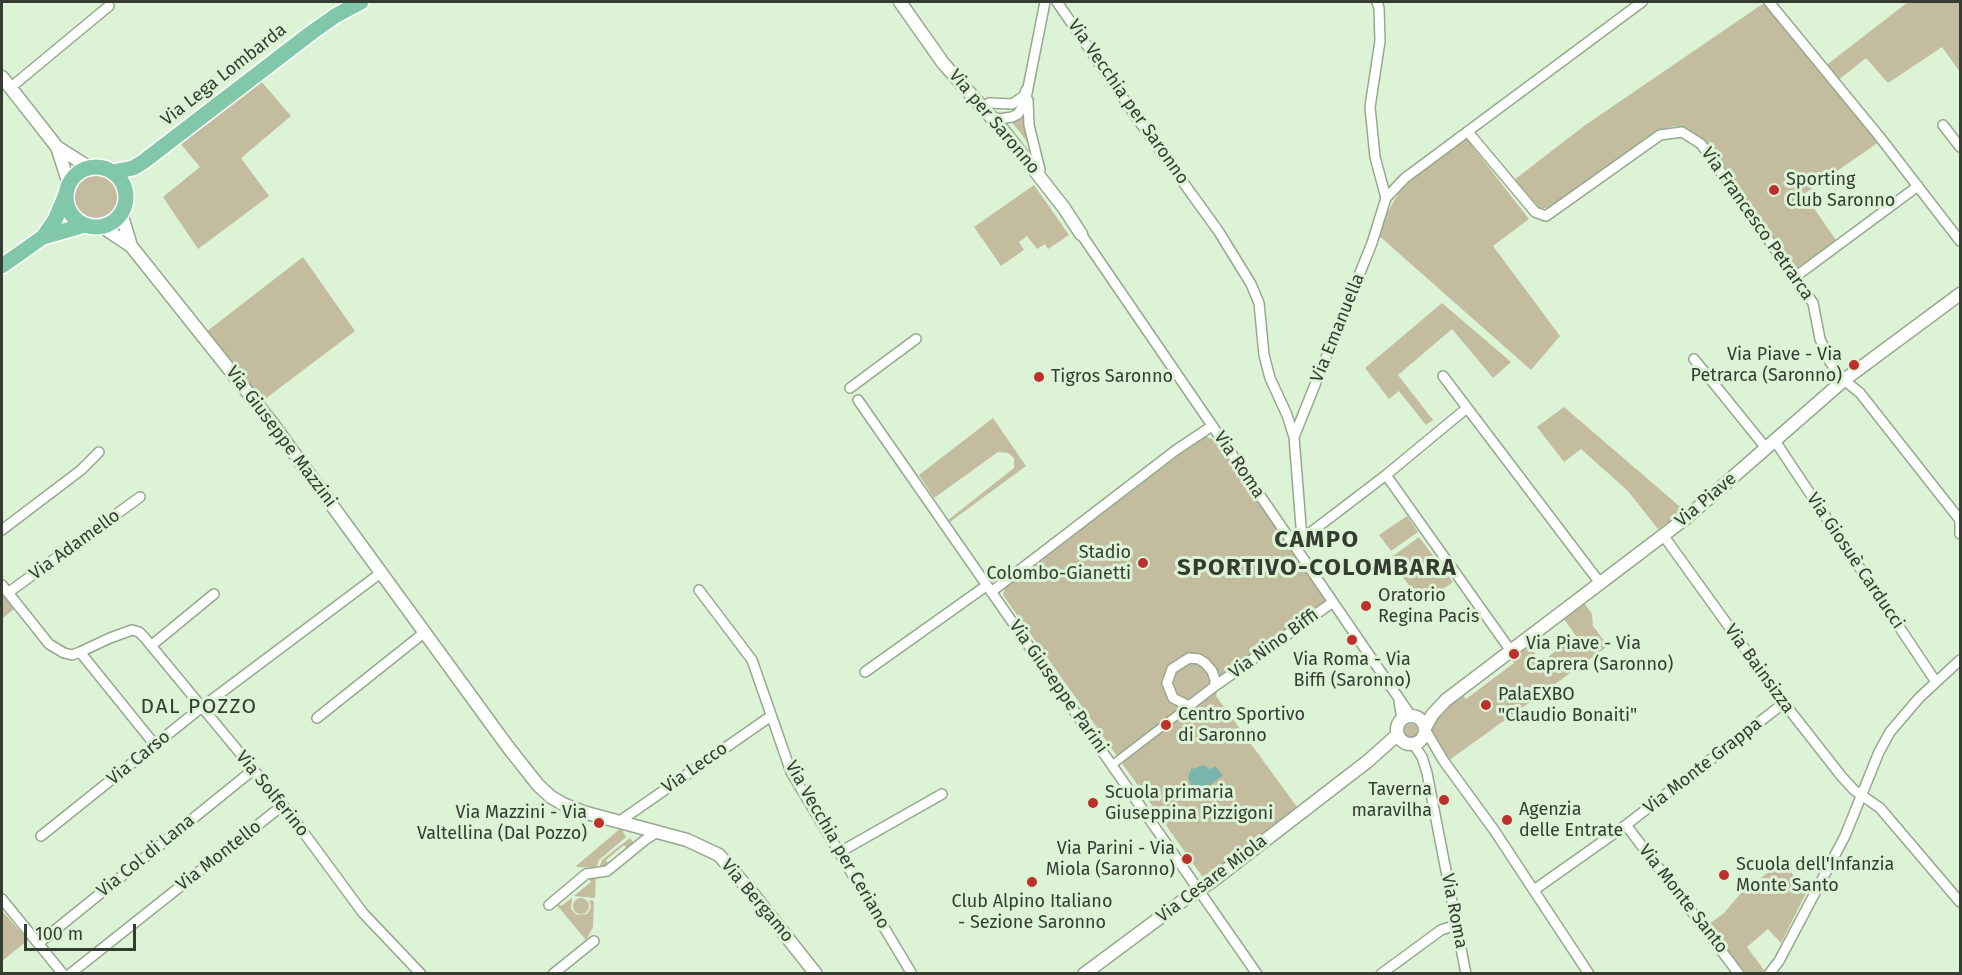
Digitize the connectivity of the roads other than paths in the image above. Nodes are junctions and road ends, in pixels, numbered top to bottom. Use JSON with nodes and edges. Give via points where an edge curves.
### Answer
{"nodes":[{"id":1,"x":361,"y":2,"type":"edge"},
{"id":2,"x":900,"y":2,"type":"edge"},
{"id":3,"x":1045,"y":2,"type":"edge"},
{"id":4,"x":1058,"y":2,"type":"edge"},
{"id":5,"x":1377,"y":2,"type":"edge"},
{"id":6,"x":1642,"y":2,"type":"edge"},
{"id":7,"x":1769,"y":2,"type":"edge"},
{"id":8,"x":108,"y":6,"type":"dead end"},
{"id":9,"x":926,"y":40,"type":"junction"},
{"id":10,"x":2,"y":77,"type":"edge"},
{"id":11,"x":1028,"y":85,"type":"junction"},
{"id":12,"x":10,"y":88,"type":"junction"},
{"id":13,"x":989,"y":103,"type":"junction"},
{"id":14,"x":997,"y":117,"type":"junction"},
{"id":15,"x":1943,"y":125,"type":"dead end"},
{"id":16,"x":1467,"y":132,"type":"junction"},
{"id":17,"x":57,"y":147,"type":"junction"},
{"id":18,"x":1960,"y":147,"type":"edge"},
{"id":19,"x":143,"y":162,"type":"junction"},
{"id":20,"x":90,"y":168,"type":"junction"},
{"id":21,"x":1040,"y":170,"type":"junction"},
{"id":22,"x":112,"y":172,"type":"junction"},
{"id":23,"x":1918,"y":186,"type":"junction"},
{"id":24,"x":68,"y":189,"type":"junction"},
{"id":25,"x":125,"y":190,"type":"junction"},
{"id":26,"x":1386,"y":198,"type":"junction"},
{"id":27,"x":1061,"y":204,"type":"junction"},
{"id":28,"x":121,"y":213,"type":"junction"},
{"id":29,"x":93,"y":225,"type":"junction"},
{"id":30,"x":1081,"y":234,"type":"joint"},
{"id":31,"x":43,"y":237,"type":"junction"},
{"id":32,"x":1960,"y":241,"type":"edge"},
{"id":33,"x":131,"y":246,"type":"junction"},
{"id":34,"x":2,"y":266,"type":"edge"},
{"id":35,"x":1795,"y":277,"type":"junction"},
{"id":36,"x":1960,"y":294,"type":"edge"},
{"id":37,"x":916,"y":339,"type":"dead end"},
{"id":38,"x":1694,"y":359,"type":"dead end"},
{"id":39,"x":1443,"y":376,"type":"dead end"},
{"id":40,"x":1844,"y":380,"type":"junction"},
{"id":41,"x":850,"y":388,"type":"dead end"},
{"id":42,"x":858,"y":400,"type":"dead end"},
{"id":43,"x":1467,"y":408,"type":"junction"},
{"id":44,"x":1212,"y":426,"type":"junction"},
{"id":45,"x":1294,"y":437,"type":"junction"},
{"id":46,"x":1771,"y":444,"type":"junction"},
{"id":47,"x":99,"y":452,"type":"dead end"},
{"id":48,"x":1386,"y":475,"type":"junction"},
{"id":49,"x":140,"y":497,"type":"dead end"},
{"id":50,"x":1960,"y":520,"type":"edge"},
{"id":51,"x":2,"y":530,"type":"edge"},
{"id":52,"x":1960,"y":534,"type":"edge"},
{"id":53,"x":1663,"y":535,"type":"junction"},
{"id":54,"x":1298,"y":542,"type":"junction"},
{"id":55,"x":382,"y":572,"type":"junction"},
{"id":56,"x":1600,"y":583,"type":"junction"},
{"id":57,"x":2,"y":585,"type":"edge"},
{"id":58,"x":989,"y":589,"type":"junction"},
{"id":59,"x":699,"y":590,"type":"dead end"},
{"id":60,"x":9,"y":592,"type":"junction"},
{"id":61,"x":214,"y":594,"type":"dead end"},
{"id":62,"x":1333,"y":602,"type":"junction"},
{"id":63,"x":425,"y":632,"type":"junction"},
{"id":64,"x":152,"y":645,"type":"junction"},
{"id":65,"x":1511,"y":651,"type":"junction"},
{"id":66,"x":80,"y":652,"type":"junction"},
{"id":67,"x":1960,"y":660,"type":"edge"},
{"id":68,"x":865,"y":672,"type":"dead end"},
{"id":69,"x":1936,"y":682,"type":"junction"},
{"id":70,"x":1215,"y":686,"type":"junction"},
{"id":71,"x":1446,"y":700,"type":"junction"},
{"id":72,"x":1784,"y":704,"type":"junction"},
{"id":73,"x":1189,"y":706,"type":"junction"},
{"id":74,"x":202,"y":707,"type":"junction"},
{"id":75,"x":771,"y":716,"type":"junction"},
{"id":76,"x":317,"y":718,"type":"dead end"},
{"id":77,"x":1410,"y":718,"type":"junction"},
{"id":78,"x":1425,"y":729,"type":"junction"},
{"id":79,"x":1405,"y":740,"type":"junction"},
{"id":80,"x":156,"y":745,"type":"junction"},
{"id":81,"x":1112,"y":765,"type":"junction"},
{"id":82,"x":253,"y":770,"type":"junction"},
{"id":83,"x":942,"y":794,"type":"dead end"},
{"id":84,"x":1863,"y":796,"type":"junction"},
{"id":85,"x":283,"y":806,"type":"junction"},
{"id":86,"x":620,"y":821,"type":"junction"},
{"id":87,"x":1626,"y":825,"type":"junction"},
{"id":88,"x":659,"y":831,"type":"junction"},
{"id":89,"x":41,"y":837,"type":"dead end"},
{"id":90,"x":840,"y":852,"type":"junction"},
{"id":91,"x":1201,"y":889,"type":"junction"},
{"id":92,"x":1534,"y":890,"type":"junction"},
{"id":93,"x":2,"y":899,"type":"edge"},
{"id":94,"x":1960,"y":902,"type":"edge"},
{"id":95,"x":549,"y":905,"type":"dead end"},
{"id":96,"x":1456,"y":925,"type":"junction"},
{"id":97,"x":594,"y":941,"type":"dead end"},
{"id":98,"x":39,"y":943,"type":"junction"},
{"id":99,"x":63,"y":974,"type":"edge"},
{"id":100,"x":70,"y":974,"type":"edge"},
{"id":101,"x":421,"y":974,"type":"edge"},
{"id":102,"x":553,"y":974,"type":"edge"},
{"id":103,"x":816,"y":974,"type":"edge"},
{"id":104,"x":912,"y":974,"type":"edge"},
{"id":105,"x":1084,"y":974,"type":"edge"},
{"id":106,"x":1257,"y":974,"type":"edge"},
{"id":107,"x":1380,"y":974,"type":"edge"},
{"id":108,"x":1466,"y":974,"type":"edge"},
{"id":109,"x":1589,"y":974,"type":"edge"},
{"id":110,"x":1739,"y":974,"type":"edge"},
{"id":111,"x":1769,"y":974,"type":"edge"}],
"edges":[{"from":1,"to":19,"type":"main road","name":"Via Lega Lombarda","via":[[311,33]]},
{"from":2,"to":9,"type":"street","name":"Via per Saronno"},
{"from":3,"to":11,"type":"street"},
{"from":4,"to":45,"type":"street","name":"Via Vecchia per Saronno","via":[[1251,284],[1259,303],[1269,378]]},
{"from":5,"to":26,"type":"street","via":[[1378,60],[1370,107],[1375,157]]},
{"from":6,"to":16,"type":"street"},
{"from":7,"to":23,"type":"street"},
{"from":8,"to":12,"type":"street"},
{"from":9,"to":13,"type":"street","name":"Via per Saronno"},
{"from":9,"to":14,"type":"street","name":"Via per Saronno","via":[[954,77]]},
{"from":10,"to":12,"type":"street"},
{"from":11,"to":13,"type":"street","via":[[1024,96],[1012,104]]},
{"from":11,"to":14,"type":"street","via":[[1022,109],[1012,117]]},
{"from":11,"to":21,"type":"street","via":[[1029,124]]},
{"from":12,"to":17,"type":"street"},
{"from":13,"to":14,"type":"street","name":"Via per Saronno"},
{"from":14,"to":21,"type":"street","name":"Via per Saronno"},
{"from":14,"to":27,"type":"street","name":"Via per Saronno"},
{"from":15,"to":18,"type":"street"},
{"from":16,"to":26,"type":"street","via":[[1405,178]]},
{"from":16,"to":35,"type":"street","name":"Via Francesco Petrarca","via":[[1535,212],[1546,216],[1660,135],[1682,132],[1701,144]]},
{"from":17,"to":20,"type":"street"},
{"from":17,"to":24,"type":"street"},
{"from":19,"to":22,"type":"main road","name":"Via Lega Lombarda"},
{"from":19,"to":25,"type":"main road","name":"Via Lega Lombarda"},
{"from":20,"to":22,"type":"main road"},
{"from":20,"to":24,"type":"main road","via":[[74,177]]},
{"from":21,"to":27,"type":"street","name":"Via per Saronno"},
{"from":22,"to":25,"type":"main road"},
{"from":23,"to":32,"type":"street"},
{"from":23,"to":35,"type":"street"},
{"from":24,"to":29,"type":"main road","via":[[71,213]]},
{"from":24,"to":31,"type":"main road"},
{"from":25,"to":28,"type":"main road"},
{"from":26,"to":45,"type":"street","name":"Via Emanuella"},
{"from":27,"to":30,"type":"street","name":"Via per Saronno"},
{"from":28,"to":29,"type":"main road","via":[[109,224]]},
{"from":28,"to":33,"type":"street"},
{"from":29,"to":31,"type":"main road"},
{"from":29,"to":33,"type":"street"},
{"from":30,"to":44,"type":"street","name":"Via Roma"},
{"from":31,"to":34,"type":"main road"},
{"from":33,"to":55,"type":"street","name":"Via Giuseppe Mazzini","via":[[279,432]]},
{"from":35,"to":40,"type":"street","name":"Via Francesco Petrarca","via":[[1813,303],[1825,354]]},
{"from":36,"to":40,"type":"street","name":"Via Piave"},
{"from":37,"to":41,"type":"street"},
{"from":38,"to":46,"type":"street","name":"Via Giosuè Carducci"},
{"from":39,"to":43,"type":"street"},
{"from":40,"to":46,"type":"street","name":"Via Piave"},
{"from":40,"to":50,"type":"street","name":"Via Francesco Petrarca","via":[[1860,393]]},
{"from":42,"to":58,"type":"street","name":"Via Giuseppe Parini"},
{"from":43,"to":48,"type":"street"},
{"from":43,"to":56,"type":"street"},
{"from":44,"to":54,"type":"street","name":"Via Roma"},
{"from":44,"to":58,"type":"street"},
{"from":45,"to":54,"type":"street"},
{"from":46,"to":53,"type":"street","name":"Via Piave"},
{"from":46,"to":69,"type":"street","name":"Via Giosuè Carducci"},
{"from":47,"to":51,"type":"street"},
{"from":48,"to":54,"type":"street"},
{"from":48,"to":65,"type":"street"},
{"from":49,"to":60,"type":"street","name":"Via Adamello"},
{"from":50,"to":52,"type":"street"},
{"from":53,"to":56,"type":"street","name":"Via Piave"},
{"from":53,"to":72,"type":"street","name":"Via Bainsizza"},
{"from":54,"to":62,"type":"street","name":"Via Roma"},
{"from":55,"to":63,"type":"street","name":"Via Giuseppe Mazzini"},
{"from":55,"to":74,"type":"street","name":"Via Carso"},
{"from":56,"to":65,"type":"street","name":"Via Piave"},
{"from":57,"to":60,"type":"street"},
{"from":58,"to":68,"type":"street"},
{"from":58,"to":81,"type":"street","name":"Via Giuseppe Parini"},
{"from":59,"to":75,"type":"street","name":"Via Vecchia per Ceriano","via":[[752,660]]},
{"from":60,"to":66,"type":"street","via":[[56,650],[72,655]]},
{"from":61,"to":64,"type":"street"},
{"from":62,"to":70,"type":"street","name":"Via Nino Biffi"},
{"from":62,"to":77,"type":"street","name":"Via Roma"},
{"from":63,"to":76,"type":"street"},
{"from":63,"to":86,"type":"street","name":"Via Giuseppe Mazzini","via":[[538,785],[563,804]]},
{"from":64,"to":66,"type":"street","name":"Via Solferino","via":[[132,630]]},
{"from":64,"to":74,"type":"street","name":"Via Solferino"},
{"from":65,"to":71,"type":"street","name":"Via Piave"},
{"from":66,"to":80,"type":"street"},
{"from":67,"to":69,"type":"street"},
{"from":69,"to":84,"type":"street","via":[[1890,732]]},
{"from":70,"to":73,"type":"street","name":"Via Nino Biffi"},
{"from":70,"to":73,"type":"street","name":"Via Nino Biffi","via":[[1212,670],[1205,663],[1199,659],[1183,660],[1172,669],[1167,683],[1173,698]]},
{"from":71,"to":77,"type":"street","name":"Via Piave"},
{"from":71,"to":78,"type":"street","name":"Via Piave"},
{"from":72,"to":84,"type":"street","name":"Via Bainsizza","via":[[1842,777]]},
{"from":72,"to":87,"type":"street","name":"Via Monte Grappa"},
{"from":73,"to":81,"type":"street","name":"Via Nino Biffi"},
{"from":74,"to":80,"type":"street","name":"Via Carso"},
{"from":74,"to":82,"type":"street","name":"Via Solferino"},
{"from":75,"to":86,"type":"street","name":"Via Lecco"},
{"from":75,"to":90,"type":"street","name":"Via Vecchia per Ceriano","via":[[791,771]]},
{"from":77,"to":78,"type":"street","via":[[1423,722]]},
{"from":77,"to":79,"type":"street","via":[[1397,729]]},
{"from":78,"to":79,"type":"street","via":[[1422,741]]},
{"from":78,"to":92,"type":"street"},
{"from":79,"to":91,"type":"street","name":"Via Cesare Miola","via":[[1368,761],[1253,855]]},
{"from":79,"to":96,"type":"street","name":"Via Roma","via":[[1422,757],[1427,773]]},
{"from":80,"to":89,"type":"street","name":"Via Carso"},
{"from":81,"to":91,"type":"street","name":"Via Giuseppe Parini"},
{"from":82,"to":85,"type":"street","name":"Via Solferino"},
{"from":82,"to":98,"type":"street","name":"Via Col di Lana"},
{"from":83,"to":90,"type":"street"},
{"from":84,"to":94,"type":"street","name":"Via Bainsizza","via":[[1880,808]]},
{"from":84,"to":111,"type":"street"},
{"from":85,"to":100,"type":"street","name":"Via Montello"},
{"from":85,"to":101,"type":"street","name":"Via Solferino","via":[[363,913]]},
{"from":86,"to":88,"type":"street","name":"Via Bergamo"},
{"from":87,"to":92,"type":"street","name":"Via Monte Grappa"},
{"from":87,"to":110,"type":"street","name":"Via Monte Santo"},
{"from":88,"to":95,"type":"street","via":[[606,871],[586,874]]},
{"from":88,"to":103,"type":"street","name":"Via Bergamo","via":[[698,844],[725,860]]},
{"from":90,"to":104,"type":"street","name":"Via Vecchia per Ceriano"},
{"from":91,"to":105,"type":"street","name":"Via Cesare Miola"},
{"from":91,"to":106,"type":"street","name":"Via Giuseppe Parini"},
{"from":92,"to":109,"type":"street"},
{"from":93,"to":98,"type":"street"},
{"from":96,"to":107,"type":"street","via":[[1441,930]]},
{"from":96,"to":108,"type":"street","name":"Via Roma"},
{"from":97,"to":102,"type":"street"},
{"from":98,"to":99,"type":"street"}]}
